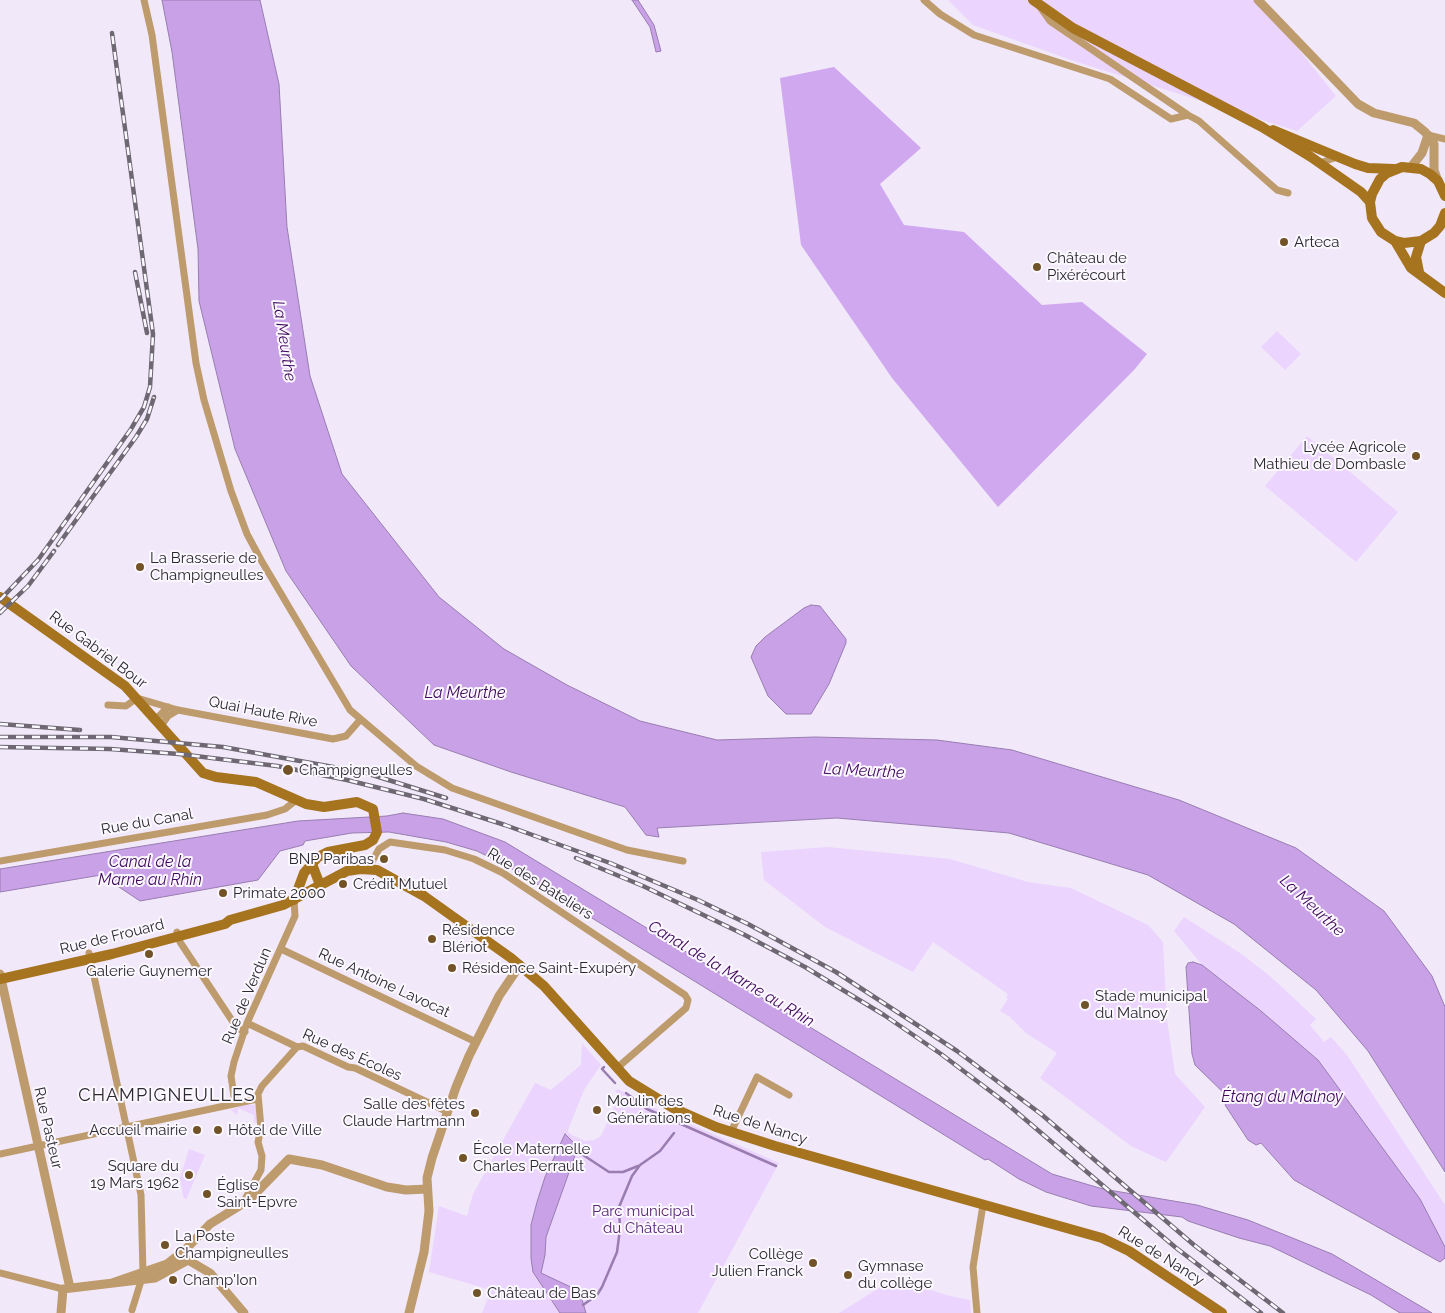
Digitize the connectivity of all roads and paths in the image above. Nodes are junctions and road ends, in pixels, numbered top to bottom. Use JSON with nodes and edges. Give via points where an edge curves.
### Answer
{"nodes":[{"id":1,"x":144,"y":0,"type":"edge"},
{"id":2,"x":924,"y":0,"type":"edge"},
{"id":3,"x":1258,"y":0,"type":"edge"},
{"id":4,"x":1036,"y":2,"type":"edge"},
{"id":5,"x":1188,"y":115,"type":"junction"},
{"id":6,"x":1262,"y":126,"type":"junction"},
{"id":7,"x":1428,"y":135,"type":"junction"},
{"id":8,"x":1445,"y":139,"type":"edge"},
{"id":9,"x":1337,"y":157,"type":"junction"},
{"id":10,"x":1320,"y":163,"type":"junction"},
{"id":11,"x":1411,"y":167,"type":"junction"},
{"id":12,"x":1395,"y":169,"type":"junction"},
{"id":13,"x":1438,"y":181,"type":"junction"},
{"id":14,"x":1288,"y":193,"type":"dead end"},
{"id":15,"x":1445,"y":196,"type":"edge"},
{"id":16,"x":1370,"y":202,"type":"junction"},
{"id":17,"x":1445,"y":213,"type":"edge"},
{"id":18,"x":1445,"y":232,"type":"edge"},
{"id":19,"x":1434,"y":233,"type":"junction"},
{"id":20,"x":1395,"y":241,"type":"junction"},
{"id":21,"x":1421,"y":241,"type":"junction"},
{"id":22,"x":1419,"y":272,"type":"junction"},
{"id":23,"x":1445,"y":293,"type":"edge"},
{"id":24,"x":0,"y":597,"type":"edge"},
{"id":25,"x":137,"y":698,"type":"junction"},
{"id":26,"x":108,"y":705,"type":"dead end"},
{"id":27,"x":168,"y":707,"type":"junction"},
{"id":28,"x":178,"y":710,"type":"junction"},
{"id":29,"x":360,"y":720,"type":"junction"},
{"id":30,"x":159,"y":723,"type":"junction"},
{"id":31,"x":295,"y":801,"type":"junction"},
{"id":32,"x":0,"y":861,"type":"edge"},
{"id":33,"x":683,"y":861,"type":"dead end"},
{"id":34,"x":312,"y":864,"type":"junction"},
{"id":35,"x":368,"y":869,"type":"junction"},
{"id":36,"x":320,"y":885,"type":"junction"},
{"id":37,"x":294,"y":900,"type":"junction"},
{"id":38,"x":178,"y":934,"type":"junction"},
{"id":39,"x":281,"y":949,"type":"junction"},
{"id":40,"x":90,"y":956,"type":"junction"},
{"id":41,"x":520,"y":965,"type":"junction"},
{"id":42,"x":0,"y":976,"type":"edge"},
{"id":43,"x":246,"y":1023,"type":"junction"},
{"id":44,"x":245,"y":1032,"type":"junction"},
{"id":45,"x":476,"y":1042,"type":"junction"},
{"id":46,"x":297,"y":1047,"type":"junction"},
{"id":47,"x":617,"y":1068,"type":"junction"},
{"id":48,"x":789,"y":1095,"type":"dead end"},
{"id":49,"x":256,"y":1099,"type":"junction"},
{"id":50,"x":235,"y":1103,"type":"junction"},
{"id":51,"x":448,"y":1112,"type":"junction"},
{"id":52,"x":127,"y":1126,"type":"junction"},
{"id":53,"x":732,"y":1132,"type":"junction"},
{"id":54,"x":38,"y":1145,"type":"junction"},
{"id":55,"x":0,"y":1154,"type":"edge"},
{"id":56,"x":427,"y":1188,"type":"junction"},
{"id":57,"x":242,"y":1202,"type":"junction"},
{"id":58,"x":983,"y":1205,"type":"junction"},
{"id":59,"x":186,"y":1249,"type":"junction"},
{"id":60,"x":188,"y":1260,"type":"junction"},
{"id":61,"x":0,"y":1272,"type":"edge"},
{"id":62,"x":142,"y":1277,"type":"junction"},
{"id":63,"x":66,"y":1289,"type":"junction"},
{"id":64,"x":132,"y":1310,"type":"dead end"},
{"id":65,"x":61,"y":1313,"type":"edge"},
{"id":66,"x":244,"y":1313,"type":"edge"},
{"id":67,"x":409,"y":1313,"type":"edge"},
{"id":68,"x":977,"y":1313,"type":"edge"},
{"id":69,"x":1222,"y":1313,"type":"edge"}],
"edges":[{"from":1,"to":29,"type":"street","via":[[152,35],[196,363],[228,482],[247,534],[261,560],[350,710]]},
{"from":2,"to":5,"type":"street","via":[[974,35],[1110,79],[1171,119]]},
{"from":3,"to":7,"type":"street","via":[[1358,104],[1374,113],[1414,123]]},
{"from":4,"to":5,"type":"street","via":[[1050,21]]},
{"from":4,"to":6,"type":"main road","via":[[1073,28]]},
{"from":5,"to":14,"type":"street","via":[[1199,121],[1277,190]]},
{"from":6,"to":9,"type":"main road"},
{"from":6,"to":10,"type":"main road"},
{"from":7,"to":8,"type":"street"},
{"from":7,"to":11,"type":"street","via":[[1422,153]]},
{"from":7,"to":13,"type":"street","via":[[1434,144],[1434,170]]},
{"from":9,"to":10,"type":"street"},
{"from":9,"to":12,"type":"main road","via":[[1368,168]]},
{"from":10,"to":16,"type":"main road"},
{"from":11,"to":12,"type":"main road"},
{"from":11,"to":13,"type":"main road","via":[[1430,174]]},
{"from":12,"to":16,"type":"main road","via":[[1375,186]]},
{"from":13,"to":15,"type":"main road"},
{"from":16,"to":20,"type":"main road","via":[[1376,226]]},
{"from":17,"to":19,"type":"main road"},
{"from":18,"to":19,"type":"main road"},
{"from":19,"to":21,"type":"main road"},
{"from":20,"to":21,"type":"main road"},
{"from":20,"to":22,"type":"main road","via":[[1405,261]]},
{"from":21,"to":22,"type":"main road","via":[[1416,257]]},
{"from":22,"to":23,"type":"main road"},
{"from":24,"to":25,"type":"main road","name":"Rue Gabriel Bour","via":[[118,680]]},
{"from":25,"to":26,"type":"street","via":[[126,706]]},
{"from":25,"to":27,"type":"street","name":"Quai Haute Rive"},
{"from":25,"to":30,"type":"main road","name":"Rue Gabriel Bour"},
{"from":27,"to":28,"type":"street","name":"Quai Haute Rive"},
{"from":27,"to":30,"type":"street"},
{"from":28,"to":29,"type":"street","name":"Quai Haute Rive","via":[[333,739],[346,736]]},
{"from":28,"to":30,"type":"street"},
{"from":29,"to":33,"type":"street","via":[[416,766],[452,788],[627,850]]},
{"from":30,"to":31,"type":"main road","name":"Rue Gabriel Bour","via":[[202,773],[256,782]]},
{"from":31,"to":32,"type":"street","name":"Rue du Canal","via":[[286,809],[267,815]]},
{"from":31,"to":34,"type":"main road","name":"Rue Gabriel Bour","via":[[324,807],[356,802],[367,805],[376,814],[377,834],[372,841],[325,853]]},
{"from":34,"to":36,"type":"main road"},
{"from":34,"to":37,"type":"main road","name":"Rue Gabriel Bour","via":[[301,878]]},
{"from":35,"to":36,"type":"main road","via":[[347,871]]},
{"from":35,"to":41,"type":"main road","name":"Rue de Nancy","via":[[424,896]]},
{"from":35,"to":47,"type":"street","name":"Rue des Bateliers","via":[[379,849],[390,842],[445,850],[474,859],[503,873],[685,995],[688,1004]]},
{"from":36,"to":37,"type":"main road"},
{"from":37,"to":38,"type":"main road","name":"Rue de Frouard","via":[[224,924]]},
{"from":37,"to":39,"type":"street","name":"Rue de Verdun","via":[[295,916]]},
{"from":38,"to":40,"type":"main road","name":"Rue de Frouard"},
{"from":38,"to":44,"type":"street","via":[[180,942],[237,1028]]},
{"from":39,"to":43,"type":"street","name":"Rue de Verdun"},
{"from":39,"to":45,"type":"street","name":"Rue Antoine Lavocat"},
{"from":40,"to":42,"type":"main road","name":"Rue de Frouard"},
{"from":40,"to":52,"type":"street"},
{"from":41,"to":45,"type":"street","via":[[499,996]]},
{"from":41,"to":47,"type":"main road","name":"Rue de Nancy","via":[[544,986]]},
{"from":42,"to":54,"type":"street","name":"Rue Pasteur"},
{"from":43,"to":44,"type":"street","name":"Rue de Verdun"},
{"from":43,"to":46,"type":"street","name":"Rue des Écoles"},
{"from":44,"to":50,"type":"street","name":"Rue de Verdun","via":[[231,1076]]},
{"from":45,"to":51,"type":"street"},
{"from":46,"to":49,"type":"street","via":[[262,1086]]},
{"from":46,"to":51,"type":"street","name":"Rue des Écoles","via":[[303,1046]]},
{"from":47,"to":53,"type":"main road","name":"Rue de Nancy","via":[[642,1091],[658,1100]]},
{"from":48,"to":53,"type":"street","via":[[757,1077]]},
{"from":49,"to":50,"type":"street"},
{"from":49,"to":57,"type":"street","via":[[261,1122],[258,1142],[261,1170]]},
{"from":50,"to":52,"type":"street"},
{"from":51,"to":56,"type":"street","via":[[430,1165]]},
{"from":52,"to":54,"type":"street"},
{"from":52,"to":62,"type":"street","via":[[141,1195]]},
{"from":53,"to":58,"type":"main road","name":"Rue de Nancy"},
{"from":54,"to":55,"type":"street"},
{"from":54,"to":63,"type":"street","name":"Rue Pasteur"},
{"from":56,"to":57,"type":"street","via":[[406,1190],[387,1187],[289,1159],[249,1200]]},
{"from":56,"to":67,"type":"street","via":[[429,1211],[425,1243]]},
{"from":57,"to":59,"type":"street","via":[[210,1224]]},
{"from":58,"to":68,"type":"street","via":[[973,1267]]},
{"from":58,"to":69,"type":"main road","name":"Rue de Nancy","via":[[1110,1241]]},
{"from":59,"to":60,"type":"street"},
{"from":59,"to":62,"type":"street"},
{"from":60,"to":62,"type":"street","via":[[155,1278]]},
{"from":60,"to":66,"type":"street","via":[[210,1273]]},
{"from":61,"to":63,"type":"street"},
{"from":62,"to":63,"type":"street"},
{"from":62,"to":64,"type":"street"},
{"from":63,"to":65,"type":"street","name":"Rue Pasteur"}]}
